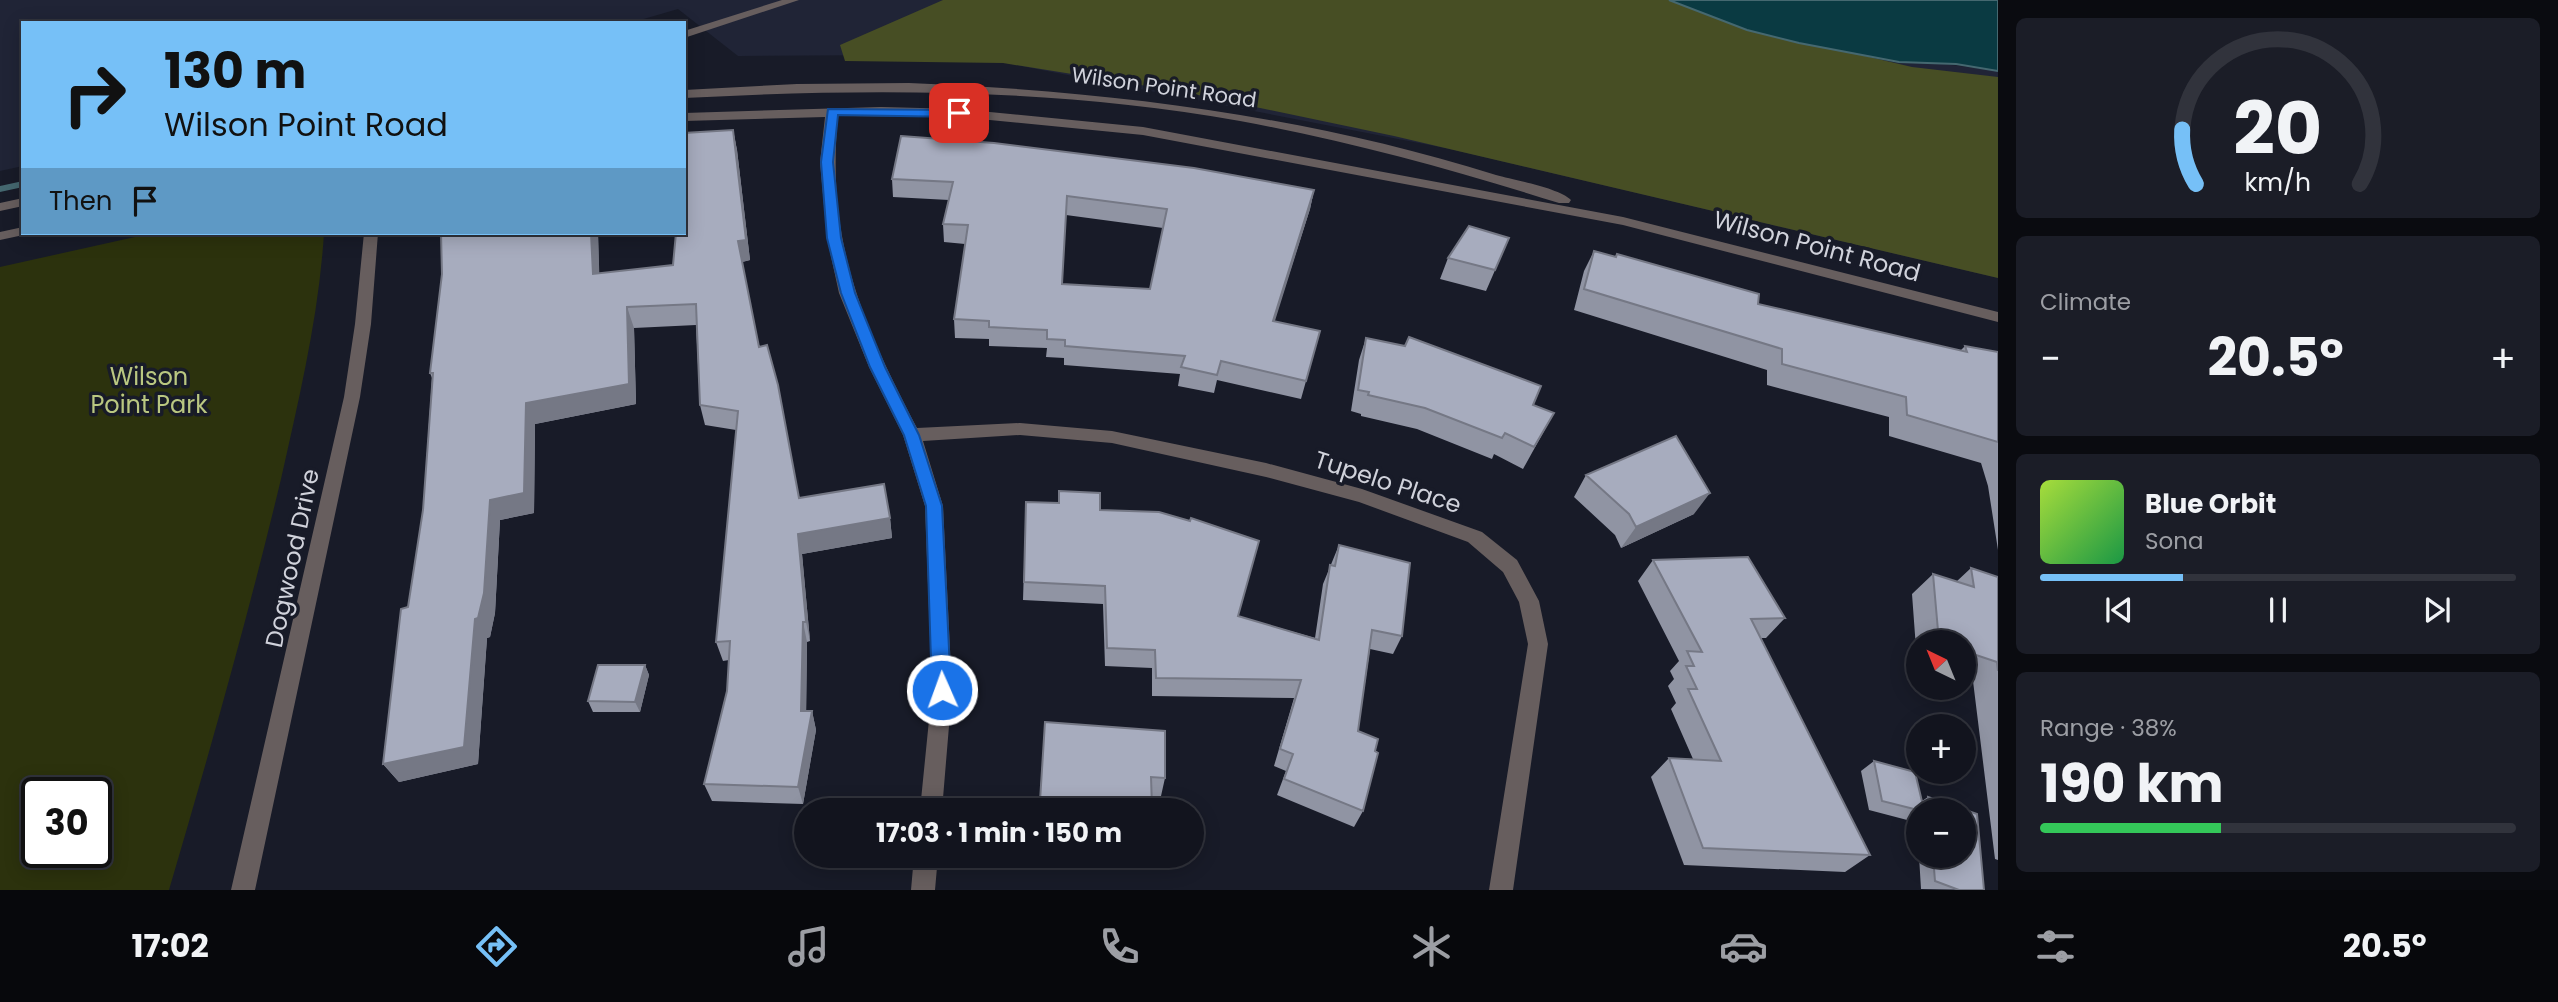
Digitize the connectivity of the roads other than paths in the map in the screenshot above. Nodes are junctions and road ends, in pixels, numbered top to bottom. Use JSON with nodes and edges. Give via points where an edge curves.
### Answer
{"nodes":[{"id":1,"x":793,"y":0,"type":"edge"},
{"id":2,"x":686,"y":34,"type":"edge"},
{"id":3,"x":686,"y":94,"type":"edge"},
{"id":4,"x":832,"y":112,"type":"junction"},
{"id":5,"x":686,"y":117,"type":"edge"},
{"id":6,"x":21,"y":202,"type":"edge"},
{"id":7,"x":0,"y":206,"type":"edge"},
{"id":8,"x":1623,"y":220,"type":"junction"},
{"id":9,"x":21,"y":231,"type":"edge"},
{"id":10,"x":371,"y":235,"type":"edge"},
{"id":11,"x":0,"y":236,"type":"edge"},
{"id":12,"x":1998,"y":317,"type":"edge"},
{"id":13,"x":912,"y":435,"type":"junction"},
{"id":14,"x":931,"y":798,"type":"edge"},
{"id":15,"x":925,"y":868,"type":"edge"},
{"id":16,"x":243,"y":890,"type":"edge"},
{"id":17,"x":923,"y":890,"type":"edge"},
{"id":18,"x":1502,"y":890,"type":"edge"}],
"edges":[{"from":1,"to":2,"type":"street"},
{"from":3,"to":8,"type":"street","name":"Wilson Point Road","via":[[904,85],[1122,99],[1369,142],[1468,168]]},
{"from":4,"to":5,"type":"street","name":"Wilson Point Road"},
{"from":4,"to":8,"type":"street","name":"Wilson Point Road","via":[[959,113],[1143,131]]},
{"from":4,"to":13,"type":"street","via":[[827,162],[836,249],[867,343]]},
{"from":6,"to":7,"type":"street"},
{"from":8,"to":12,"type":"street","name":"Wilson Point Road"},
{"from":9,"to":11,"type":"street"},
{"from":10,"to":16,"type":"street","name":"Dogwood Drive","via":[[352,397]]},
{"from":13,"to":14,"type":"street","via":[[934,506],[942,690]]},
{"from":13,"to":18,"type":"street","name":"Tupelo Place","via":[[1020,429],[1112,437],[1362,496],[1475,537],[1510,566],[1529,601],[1538,644]]},
{"from":15,"to":17,"type":"street"}]}
